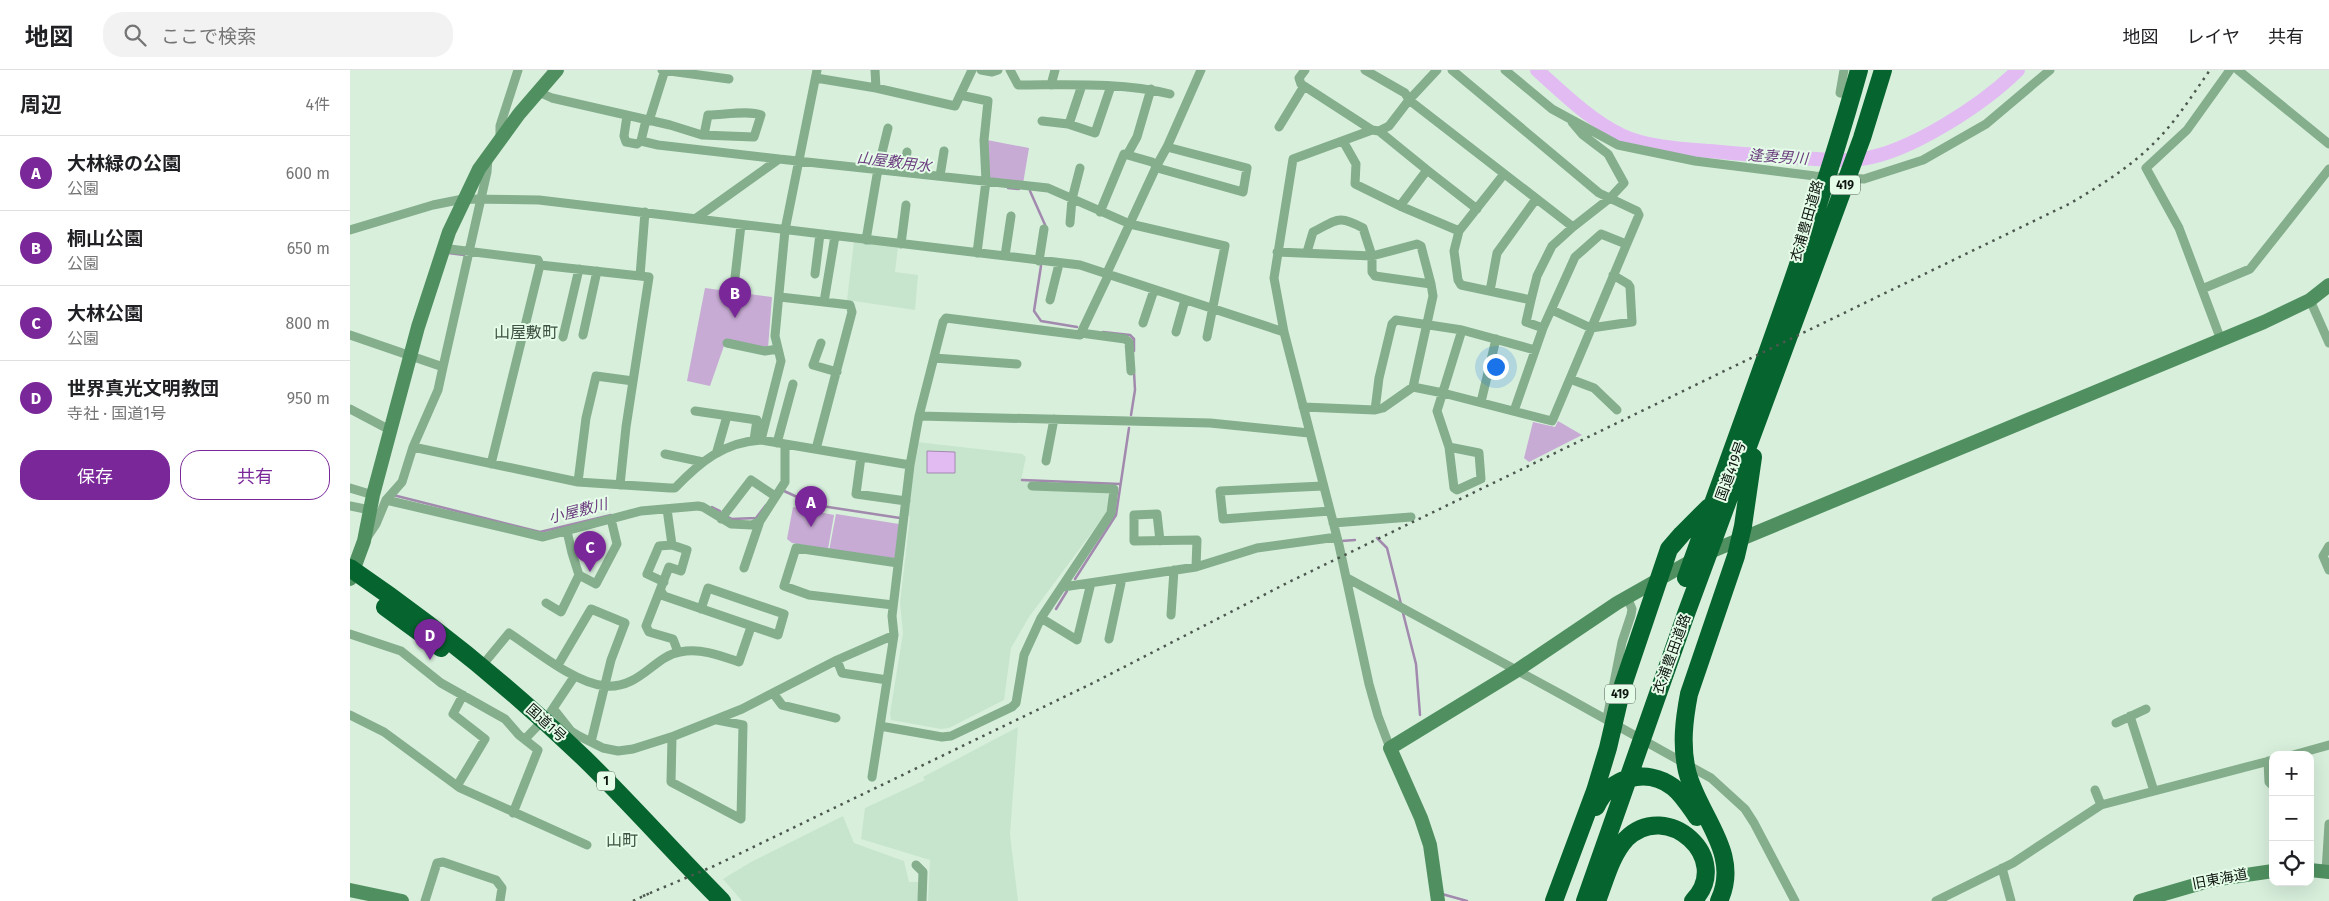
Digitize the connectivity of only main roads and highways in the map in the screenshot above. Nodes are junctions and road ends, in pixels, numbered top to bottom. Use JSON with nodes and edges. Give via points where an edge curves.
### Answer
{"nodes":[{"id":1,"x":1850,"y":70,"type":"edge"},
{"id":2,"x":1858,"y":70,"type":"edge"},
{"id":3,"x":1873,"y":70,"type":"edge"},
{"id":4,"x":1883,"y":70,"type":"edge"},
{"id":5,"x":1854,"y":114,"type":"junction"},
{"id":6,"x":1796,"y":293,"type":"junction"},
{"id":7,"x":1762,"y":386,"type":"dead end"},
{"id":8,"x":1762,"y":407,"type":"junction"},
{"id":9,"x":1713,"y":503,"type":"junction"},
{"id":10,"x":1700,"y":556,"type":"road end"},
{"id":11,"x":351,"y":575,"type":"edge"},
{"id":12,"x":480,"y":671,"type":"junction"},
{"id":13,"x":708,"y":901,"type":"edge"},
{"id":14,"x":722,"y":901,"type":"edge"},
{"id":15,"x":1554,"y":901,"type":"edge"},
{"id":16,"x":1562,"y":901,"type":"edge"},
{"id":17,"x":1572,"y":901,"type":"edge"},
{"id":18,"x":1585,"y":901,"type":"edge"},
{"id":19,"x":1597,"y":901,"type":"edge"},
{"id":20,"x":1693,"y":901,"type":"edge"},
{"id":21,"x":1705,"y":901,"type":"edge"},
{"id":22,"x":1719,"y":901,"type":"edge"}],
"edges":[{"from":1,"to":6,"type":"highway","name":"衣浦豊田道路","number":"419","via":[[1798,248]]},
{"from":2,"to":5,"type":"highway","number":"419"},
{"from":2,"to":6,"type":"highway","name":"衣浦豊田道路","number":"419"},
{"from":3,"to":5,"type":"highway","number":"419"},
{"from":3,"to":6,"type":"highway","name":"衣浦豊田道路","number":"419"},
{"from":4,"to":6,"type":"highway","name":"衣浦豊田道路","number":"419","via":[[1862,138]]},
{"from":5,"to":6,"type":"highway","number":"419"},
{"from":6,"to":8,"type":"highway","name":"衣浦豊田道路","number":"419"},
{"from":6,"to":9,"type":"highway","name":"衣浦豊田道路","number":"419"},
{"from":7,"to":10,"type":"highway","name":"国道419号"},
{"from":8,"to":18,"type":"highway","name":"衣浦豊田道路","number":"419"},
{"from":8,"to":22,"type":"highway","name":"衣浦豊田道路","number":"419","via":[[1736,556],[1689,694],[1683,739],[1690,781],[1725,857],[1726,879]]},
{"from":9,"to":15,"type":"highway","name":"衣浦豊田道路","number":"419","via":[[1669,550],[1622,688],[1595,791]]},
{"from":9,"to":17,"type":"highway","name":"衣浦豊田道路","number":"419"},
{"from":11,"to":12,"type":"highway","name":"国道1号","number":"1","via":[[422,618]]},
{"from":12,"to":13,"type":"highway","name":"国道1号","number":"1"},
{"from":12,"to":14,"type":"highway","name":"国道1号","number":"1","via":[[586,760]]},
{"from":16,"to":21,"type":"highway","via":[[1600,799],[1618,782],[1636,776],[1657,778],[1674,788],[1700,822],[1717,867],[1716,879]]},
{"from":19,"to":20,"type":"highway","via":[[1616,852],[1638,830],[1654,825],[1688,835],[1701,851],[1706,877]]}]}
